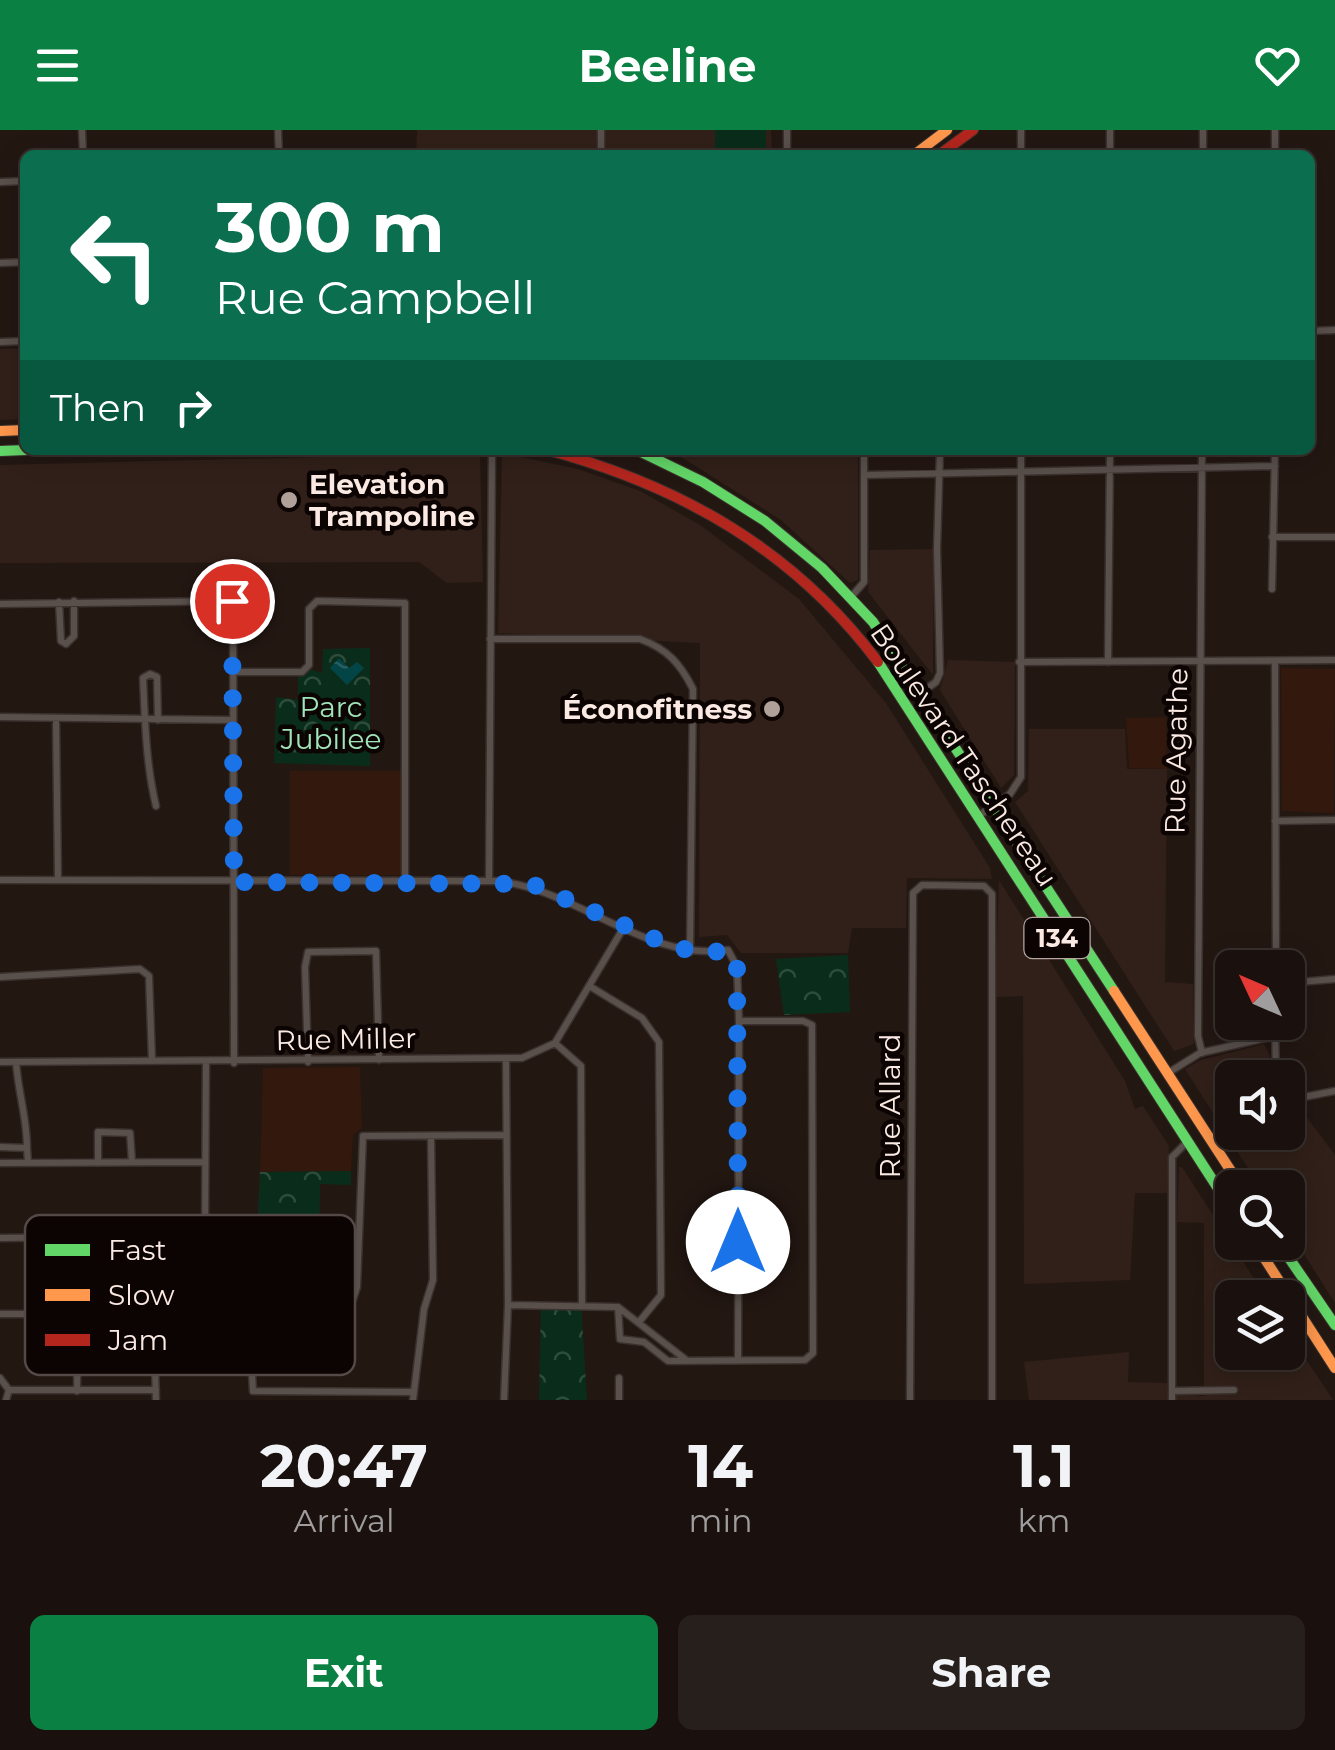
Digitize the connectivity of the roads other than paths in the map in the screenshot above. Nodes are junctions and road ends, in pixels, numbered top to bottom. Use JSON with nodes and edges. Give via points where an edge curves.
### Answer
{"nodes":[{"id":1,"x":947,"y":130,"type":"edge"},
{"id":2,"x":973,"y":130,"type":"edge"},
{"id":3,"x":921,"y":150,"type":"edge"},
{"id":4,"x":946,"y":150,"type":"edge"},
{"id":5,"x":492,"y":455,"type":"edge"},
{"id":6,"x":563,"y":455,"type":"edge"},
{"id":7,"x":649,"y":455,"type":"edge"},
{"id":8,"x":864,"y":455,"type":"edge"},
{"id":9,"x":940,"y":455,"type":"edge"},
{"id":10,"x":1021,"y":455,"type":"edge"},
{"id":11,"x":1110,"y":455,"type":"edge"},
{"id":12,"x":1202,"y":455,"type":"edge"},
{"id":13,"x":1275,"y":455,"type":"edge"},
{"id":14,"x":1275,"y":466,"type":"junction"},
{"id":15,"x":1202,"y":469,"type":"junction"},
{"id":16,"x":1110,"y":472,"type":"junction"},
{"id":17,"x":864,"y":475,"type":"junction"},
{"id":18,"x":940,"y":475,"type":"junction"},
{"id":19,"x":1022,"y":475,"type":"junction"},
{"id":20,"x":1272,"y":536,"type":"junction"},
{"id":21,"x":1335,"y":536,"type":"edge"},
{"id":22,"x":232,"y":566,"type":"dead end"},
{"id":23,"x":1272,"y":588,"type":"dead end"},
{"id":24,"x":851,"y":596,"type":"junction"},
{"id":25,"x":74,"y":601,"type":"junction"},
{"id":26,"x":232,"y":601,"type":"junction"},
{"id":27,"x":60,"y":602,"type":"junction"},
{"id":28,"x":0,"y":604,"type":"edge"},
{"id":29,"x":490,"y":639,"type":"junction"},
{"id":30,"x":1335,"y":660,"type":"edge"},
{"id":31,"x":1019,"y":662,"type":"junction"},
{"id":32,"x":1108,"y":662,"type":"junction"},
{"id":33,"x":1200,"y":663,"type":"junction"},
{"id":34,"x":1275,"y":664,"type":"junction"},
{"id":35,"x":233,"y":672,"type":"junction"},
{"id":36,"x":922,"y":692,"type":"junction"},
{"id":37,"x":0,"y":717,"type":"edge"},
{"id":38,"x":56,"y":718,"type":"junction"},
{"id":39,"x":146,"y":720,"type":"junction"},
{"id":40,"x":158,"y":720,"type":"junction"},
{"id":41,"x":232,"y":720,"type":"junction"},
{"id":42,"x":995,"y":805,"type":"junction"},
{"id":43,"x":156,"y":806,"type":"dead end"},
{"id":44,"x":978,"y":816,"type":"junction"},
{"id":45,"x":1335,"y":820,"type":"edge"},
{"id":46,"x":1275,"y":822,"type":"junction"},
{"id":47,"x":58,"y":879,"type":"junction"},
{"id":48,"x":0,"y":880,"type":"edge"},
{"id":49,"x":489,"y":881,"type":"junction"},
{"id":50,"x":234,"y":882,"type":"junction"},
{"id":51,"x":404,"y":882,"type":"junction"},
{"id":52,"x":624,"y":927,"type":"junction"},
{"id":53,"x":1276,"y":950,"type":"edge"},
{"id":54,"x":690,"y":952,"type":"junction"},
{"id":55,"x":0,"y":977,"type":"edge"},
{"id":56,"x":1335,"y":979,"type":"edge"},
{"id":57,"x":1305,"y":982,"type":"edge"},
{"id":58,"x":592,"y":987,"type":"junction"},
{"id":59,"x":739,"y":1020,"type":"junction"},
{"id":60,"x":1258,"y":1040,"type":"edge"},
{"id":61,"x":555,"y":1043,"type":"junction"},
{"id":62,"x":1202,"y":1053,"type":"junction"},
{"id":63,"x":152,"y":1060,"type":"junction"},
{"id":64,"x":379,"y":1060,"type":"junction"},
{"id":65,"x":506,"y":1060,"type":"junction"},
{"id":66,"x":0,"y":1062,"type":"edge"},
{"id":67,"x":16,"y":1062,"type":"junction"},
{"id":68,"x":206,"y":1062,"type":"junction"},
{"id":69,"x":308,"y":1062,"type":"junction"},
{"id":70,"x":234,"y":1063,"type":"junction"},
{"id":71,"x":1168,"y":1073,"type":"junction"},
{"id":72,"x":1335,"y":1091,"type":"edge"},
{"id":73,"x":1305,"y":1097,"type":"edge"},
{"id":74,"x":506,"y":1135,"type":"junction"},
{"id":75,"x":431,"y":1137,"type":"junction"},
{"id":76,"x":1188,"y":1141,"type":"junction"},
{"id":77,"x":0,"y":1147,"type":"edge"},
{"id":78,"x":27,"y":1148,"type":"junction"},
{"id":79,"x":132,"y":1162,"type":"junction"},
{"id":80,"x":205,"y":1162,"type":"junction"},
{"id":81,"x":0,"y":1163,"type":"edge"},
{"id":82,"x":28,"y":1163,"type":"junction"},
{"id":83,"x":98,"y":1163,"type":"junction"},
{"id":84,"x":1230,"y":1170,"type":"edge"},
{"id":85,"x":1215,"y":1183,"type":"edge"},
{"id":86,"x":206,"y":1215,"type":"edge"},
{"id":87,"x":0,"y":1238,"type":"edge"},
{"id":88,"x":25,"y":1238,"type":"edge"},
{"id":89,"x":1266,"y":1260,"type":"edge"},
{"id":90,"x":1290,"y":1260,"type":"edge"},
{"id":91,"x":355,"y":1289,"type":"edge"},
{"id":92,"x":582,"y":1304,"type":"junction"},
{"id":93,"x":508,"y":1305,"type":"junction"},
{"id":94,"x":618,"y":1308,"type":"junction"},
{"id":95,"x":639,"y":1322,"type":"junction"},
{"id":96,"x":1335,"y":1325,"type":"edge"},
{"id":97,"x":686,"y":1360,"type":"junction"},
{"id":98,"x":738,"y":1360,"type":"junction"},
{"id":99,"x":1335,"y":1368,"type":"edge"},
{"id":100,"x":77,"y":1375,"type":"edge"},
{"id":101,"x":156,"y":1375,"type":"edge"},
{"id":102,"x":251,"y":1375,"type":"edge"},
{"id":103,"x":0,"y":1378,"type":"edge"},
{"id":104,"x":619,"y":1378,"type":"dead end"},
{"id":105,"x":9,"y":1390,"type":"junction"},
{"id":106,"x":156,"y":1390,"type":"junction"},
{"id":107,"x":1234,"y":1390,"type":"dead end"},
{"id":108,"x":77,"y":1391,"type":"junction"},
{"id":109,"x":1172,"y":1395,"type":"edge"},
{"id":110,"x":413,"y":1396,"type":"edge"},
{"id":111,"x":6,"y":1400,"type":"edge"},
{"id":112,"x":156,"y":1400,"type":"edge"},
{"id":113,"x":504,"y":1400,"type":"edge"},
{"id":114,"x":619,"y":1400,"type":"edge"},
{"id":115,"x":910,"y":1400,"type":"edge"},
{"id":116,"x":992,"y":1400,"type":"edge"}],
"edges":[{"from":1,"to":3,"type":"main road"},
{"from":2,"to":4,"type":"main road"},
{"from":5,"to":29,"type":"street"},
{"from":6,"to":44,"type":"main road","name":"Boulevard Taschereau","number":"134","via":[[668,489],[787,562],[874,654]]},
{"from":7,"to":24,"type":"main road","name":"Boulevard Taschereau","number":"134","via":[[761,517]]},
{"from":8,"to":17,"type":"street"},
{"from":9,"to":18,"type":"street"},
{"from":10,"to":19,"type":"street"},
{"from":11,"to":16,"type":"street"},
{"from":12,"to":15,"type":"street","name":"Rue Agathe"},
{"from":13,"to":14,"type":"street"},
{"from":14,"to":15,"type":"street"},
{"from":14,"to":20,"type":"street"},
{"from":15,"to":16,"type":"street"},
{"from":15,"to":33,"type":"street","name":"Rue Agathe"},
{"from":16,"to":19,"type":"street"},
{"from":16,"to":32,"type":"street"},
{"from":17,"to":18,"type":"street"},
{"from":17,"to":24,"type":"street","via":[[864,580]]},
{"from":18,"to":19,"type":"street"},
{"from":18,"to":36,"type":"street","via":[[940,673]]},
{"from":19,"to":31,"type":"street"},
{"from":20,"to":21,"type":"street"},
{"from":20,"to":23,"type":"street"},
{"from":22,"to":26,"type":"street"},
{"from":24,"to":36,"type":"main road","name":"Boulevard Taschereau","number":"134"},
{"from":25,"to":26,"type":"street"},
{"from":25,"to":27,"type":"street"},
{"from":25,"to":27,"type":"street","via":[[74,636],[66,644]]},
{"from":26,"to":35,"type":"street"},
{"from":27,"to":28,"type":"street"},
{"from":29,"to":49,"type":"street"},
{"from":29,"to":54,"type":"street","via":[[640,638],[682,666],[693,688]]},
{"from":30,"to":34,"type":"street"},
{"from":31,"to":32,"type":"street"},
{"from":31,"to":42,"type":"street","via":[[1021,778]]},
{"from":32,"to":33,"type":"street"},
{"from":33,"to":34,"type":"street"},
{"from":33,"to":62,"type":"street","name":"Rue Agathe"},
{"from":34,"to":46,"type":"street"},
{"from":35,"to":41,"type":"street"},
{"from":35,"to":51,"type":"street","via":[[304,670],[310,660],[309,609],[317,601],[405,603]]},
{"from":36,"to":42,"type":"main road","name":"Boulevard Taschereau","number":"134"},
{"from":37,"to":38,"type":"street"},
{"from":38,"to":39,"type":"street"},
{"from":38,"to":47,"type":"street"},
{"from":39,"to":40,"type":"street"},
{"from":39,"to":40,"type":"street","via":[[143,678],[150,674],[157,676]]},
{"from":39,"to":43,"type":"street"},
{"from":40,"to":41,"type":"street"},
{"from":41,"to":50,"type":"street"},
{"from":42,"to":44,"type":"street"},
{"from":42,"to":71,"type":"main road","name":"Boulevard Taschereau","number":"134"},
{"from":44,"to":76,"type":"main road","name":"Boulevard Taschereau","number":"134"},
{"from":45,"to":46,"type":"street"},
{"from":46,"to":53,"type":"street"},
{"from":47,"to":48,"type":"street"},
{"from":47,"to":50,"type":"street"},
{"from":49,"to":51,"type":"street"},
{"from":49,"to":52,"type":"street","via":[[532,884]]},
{"from":50,"to":51,"type":"street"},
{"from":50,"to":70,"type":"street"},
{"from":52,"to":54,"type":"street"},
{"from":52,"to":58,"type":"street"},
{"from":54,"to":59,"type":"street","via":[[728,950],[737,968]]},
{"from":55,"to":63,"type":"street","via":[[140,969],[149,976]]},
{"from":56,"to":57,"type":"street"},
{"from":58,"to":61,"type":"street"},
{"from":58,"to":95,"type":"street","via":[[642,1018],[659,1042],[661,1295]]},
{"from":59,"to":98,"type":"street"},
{"from":59,"to":98,"type":"street","via":[[812,1025],[814,1347],[802,1360]]},
{"from":60,"to":62,"type":"street"},
{"from":61,"to":65,"type":"street","name":"Rue Miller"},
{"from":61,"to":92,"type":"street","via":[[580,1066]]},
{"from":62,"to":71,"type":"street"},
{"from":63,"to":67,"type":"street","name":"Rue Miller"},
{"from":63,"to":68,"type":"street","name":"Rue Miller"},
{"from":64,"to":65,"type":"street","name":"Rue Miller"},
{"from":64,"to":69,"type":"street","name":"Rue Miller"},
{"from":64,"to":69,"type":"street","via":[[376,951],[320,951],[308,952],[304,967]]},
{"from":65,"to":74,"type":"street"},
{"from":66,"to":67,"type":"street","name":"Rue Miller"},
{"from":67,"to":78,"type":"street"},
{"from":68,"to":70,"type":"street","name":"Rue Miller"},
{"from":68,"to":80,"type":"street"},
{"from":69,"to":70,"type":"street","name":"Rue Miller"},
{"from":71,"to":84,"type":"main road","name":"Boulevard Taschereau","number":"134"},
{"from":72,"to":73,"type":"street"},
{"from":74,"to":75,"type":"street"},
{"from":74,"to":93,"type":"street"},
{"from":75,"to":91,"type":"street","via":[[360,1141]]},
{"from":75,"to":110,"type":"street","via":[[433,1280]]},
{"from":76,"to":85,"type":"main road","name":"Boulevard Taschereau","number":"134"},
{"from":76,"to":109,"type":"street","via":[[1172,1157]]},
{"from":77,"to":78,"type":"street"},
{"from":78,"to":82,"type":"street"},
{"from":79,"to":80,"type":"street"},
{"from":79,"to":83,"type":"street"},
{"from":79,"to":83,"type":"street","via":[[130,1133],[98,1132]]},
{"from":80,"to":86,"type":"street"},
{"from":81,"to":82,"type":"street"},
{"from":82,"to":83,"type":"street"},
{"from":87,"to":88,"type":"street"},
{"from":89,"to":99,"type":"main road"},
{"from":90,"to":96,"type":"main road"},
{"from":92,"to":93,"type":"street"},
{"from":92,"to":94,"type":"street"},
{"from":93,"to":113,"type":"street"},
{"from":94,"to":95,"type":"street"},
{"from":94,"to":97,"type":"street","via":[[620,1339],[644,1342],[668,1360]]},
{"from":95,"to":97,"type":"street"},
{"from":97,"to":98,"type":"street"},
{"from":100,"to":108,"type":"street"},
{"from":101,"to":106,"type":"street"},
{"from":102,"to":110,"type":"street","via":[[252,1391]]},
{"from":103,"to":105,"type":"street"},
{"from":104,"to":114,"type":"street"},
{"from":105,"to":108,"type":"street"},
{"from":105,"to":111,"type":"street"},
{"from":106,"to":108,"type":"street"},
{"from":106,"to":112,"type":"street"},
{"from":107,"to":109,"type":"street"},
{"from":115,"to":116,"type":"street","name":"Rue Allard","via":[[914,892],[922,885],[989,888]]}]}
